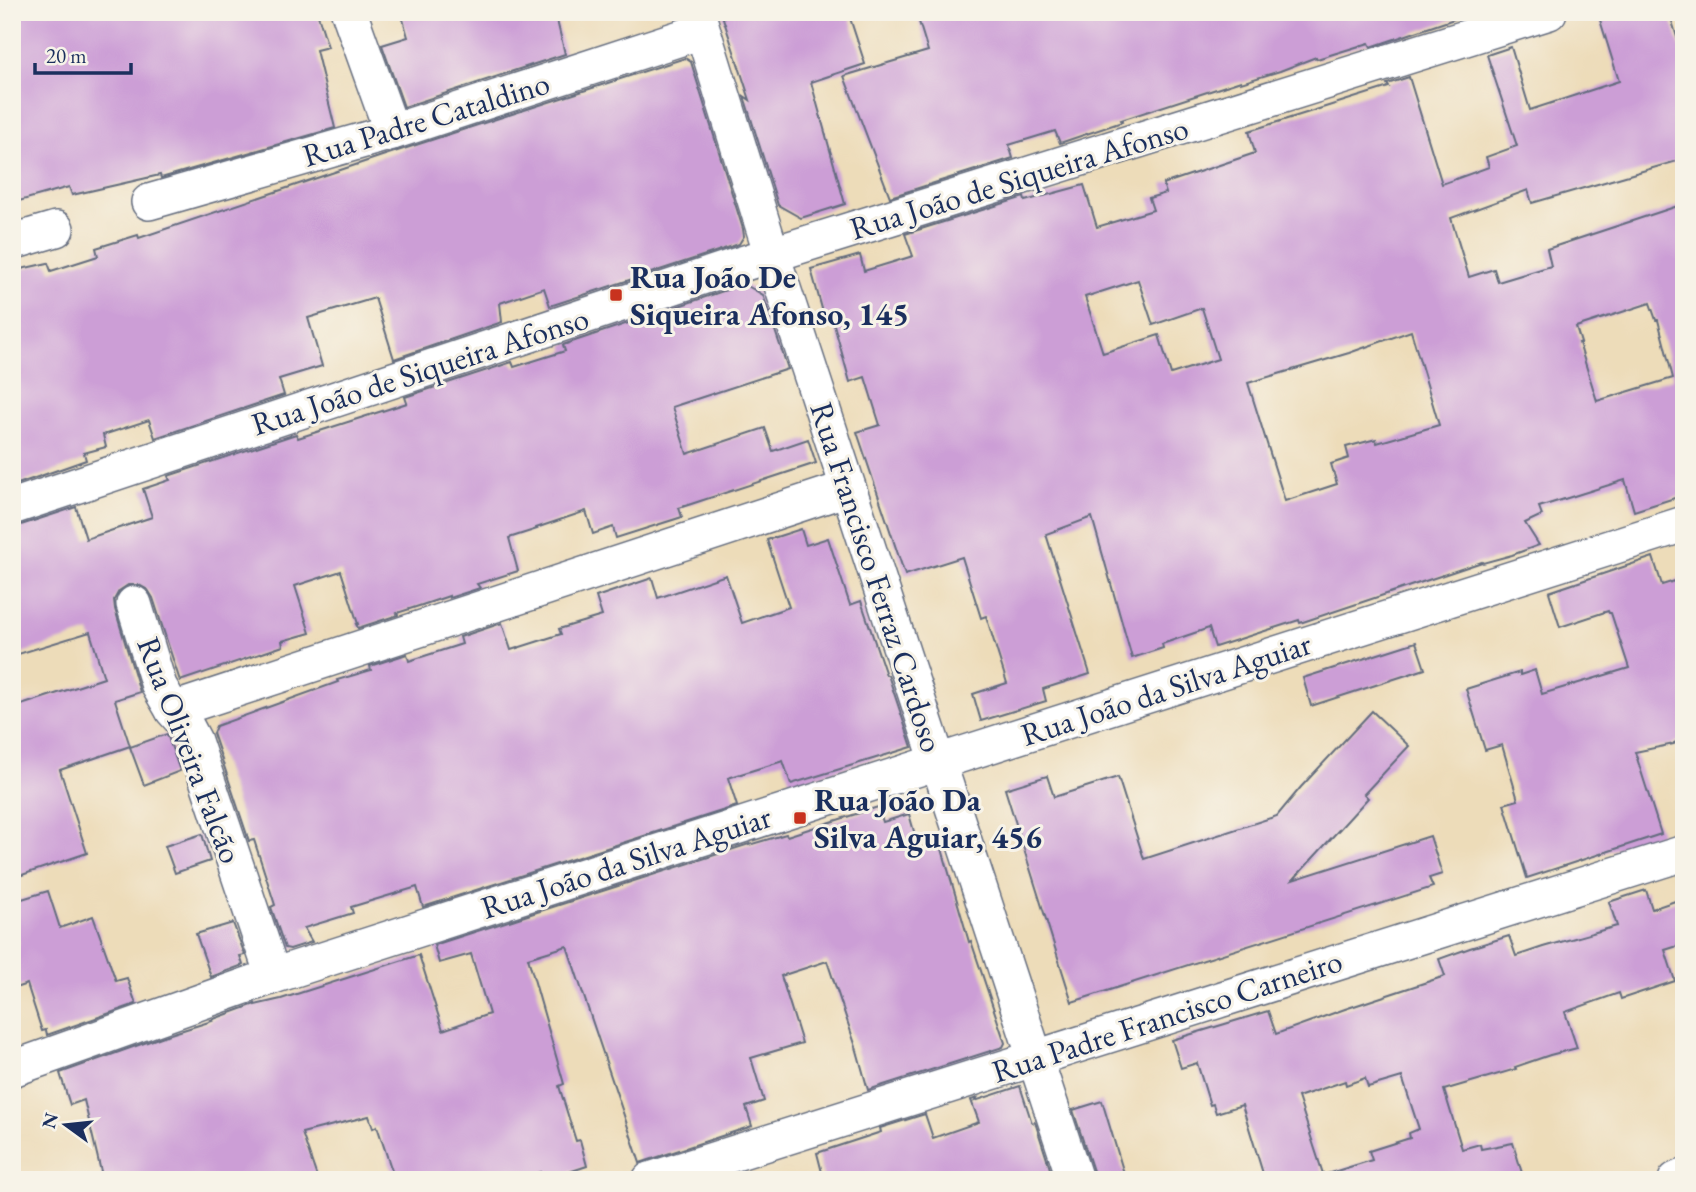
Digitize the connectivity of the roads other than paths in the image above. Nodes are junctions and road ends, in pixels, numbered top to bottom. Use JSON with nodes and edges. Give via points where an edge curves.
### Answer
{"nodes":[{"id":1,"x":349,"y":12,"type":"edge"},
{"id":2,"x":1549,"y":12,"type":"edge"},
{"id":3,"x":699,"y":22,"type":"edge"},
{"id":4,"x":392,"y":132,"type":"junction"},
{"id":5,"x":149,"y":202,"type":"dead end"},
{"id":6,"x":56,"y":229,"type":"dead end"},
{"id":7,"x":12,"y":242,"type":"edge"},
{"id":8,"x":772,"y":255,"type":"junction"},
{"id":9,"x":848,"y":488,"type":"junction"},
{"id":10,"x":12,"y":507,"type":"edge"},
{"id":11,"x":1684,"y":524,"type":"edge"},
{"id":12,"x":134,"y":604,"type":"dead end"},
{"id":13,"x":173,"y":710,"type":"junction"},
{"id":14,"x":938,"y":762,"type":"junction"},
{"id":15,"x":1684,"y":853,"type":"edge"},
{"id":16,"x":273,"y":976,"type":"junction"},
{"id":17,"x":1035,"y":1058,"type":"junction"},
{"id":18,"x":12,"y":1069,"type":"edge"},
{"id":19,"x":1684,"y":1177,"type":"edge"},
{"id":20,"x":650,"y":1180,"type":"edge"},
{"id":21,"x":1075,"y":1180,"type":"edge"},
{"id":22,"x":1676,"y":1180,"type":"edge"}],
"edges":[{"from":1,"to":4,"type":"street"},
{"from":2,"to":8,"type":"street","name":"Rua João de Siqueira Afonso"},
{"from":3,"to":4,"type":"street","name":"Rua Padre Cataldino"},
{"from":3,"to":8,"type":"street","name":"Rua Francisco Ferraz Cardoso"},
{"from":4,"to":5,"type":"street","name":"Rua Padre Cataldino"},
{"from":6,"to":7,"type":"street"},
{"from":8,"to":9,"type":"street","name":"Rua Francisco Ferraz Cardoso"},
{"from":8,"to":10,"type":"street","name":"Rua João de Siqueira Afonso"},
{"from":9,"to":13,"type":"street"},
{"from":9,"to":14,"type":"street","name":"Rua Francisco Ferraz Cardoso"},
{"from":11,"to":14,"type":"street","name":"Rua João da Silva Aguiar"},
{"from":12,"to":13,"type":"street","name":"Rua Oliveira Falcão","via":[[159,686]]},
{"from":13,"to":16,"type":"street","name":"Rua Oliveira Falcão","via":[[194,741]]},
{"from":14,"to":16,"type":"street","name":"Rua João da Silva Aguiar"},
{"from":14,"to":17,"type":"street","name":"Rua Francisco Ferraz Cardoso"},
{"from":15,"to":17,"type":"street","name":"Rua Padre Francisco Carneiro"},
{"from":16,"to":18,"type":"street","name":"Rua João da Silva Aguiar"},
{"from":17,"to":20,"type":"street","name":"Rua Padre Francisco Carneiro"},
{"from":17,"to":21,"type":"street","name":"Rua Francisco Ferraz Cardoso"},
{"from":19,"to":22,"type":"street"}]}
